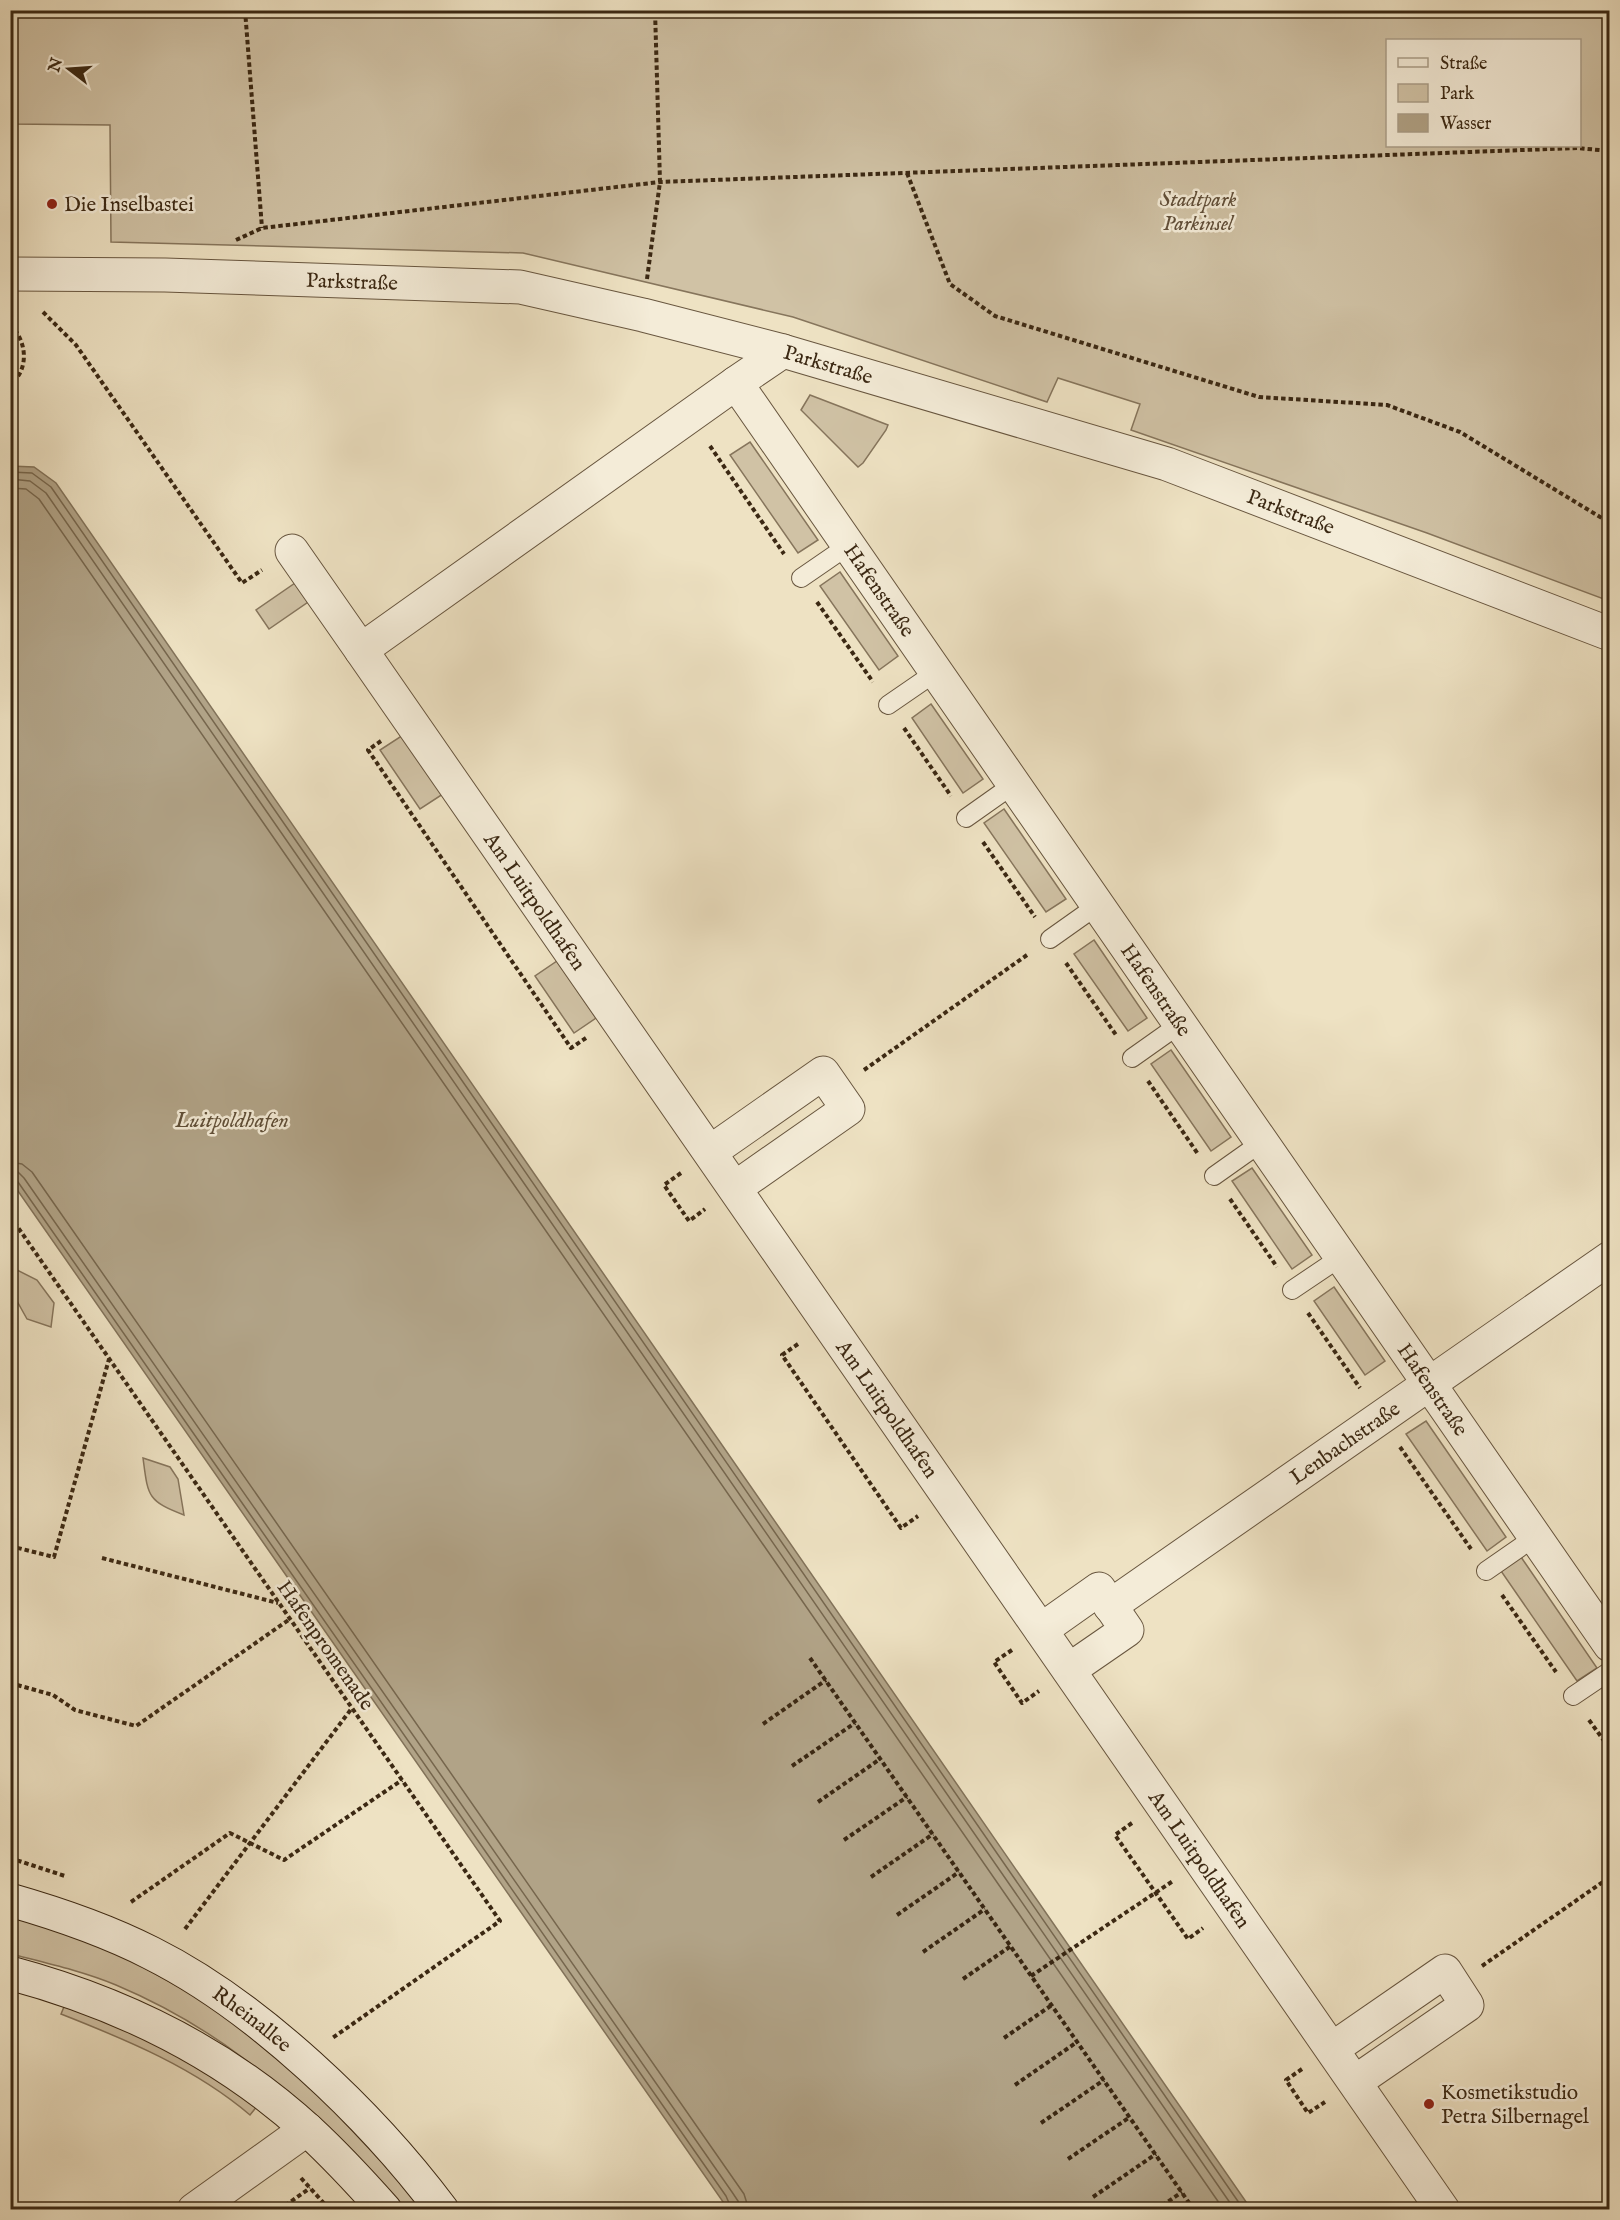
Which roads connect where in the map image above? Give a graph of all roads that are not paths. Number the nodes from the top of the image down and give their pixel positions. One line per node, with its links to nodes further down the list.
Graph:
1 (10, 274): 2 (street, Parkstraße)
2 (783, 351): 3 (street); 7 (street, Parkstraße)
3 (736, 383): 4 (street, Hafenstraße); 8 (street)
4 (849, 545): 6 (lane); 9 (street, Hafenstraße)
5 (292, 551): 8 (street, Am Luitpoldhafen)
6 (801, 578)
7 (1610, 634)
8 (361, 650): 18 (street, Am Luitpoldhafen)
9 (936, 672): 10 (lane); 11 (street, Hafenstraße)
10 (888, 705)
11 (1014, 784): 12 (lane); 13 (street, Hafenstraße)
12 (966, 818)
13 (1098, 905): 14 (lane); 15 (street, Hafenstraße)
14 (1050, 939)
15 (1180, 1024): 16 (lane); 17 (street, Hafenstraße)
16 (1132, 1058)
17 (1262, 1142): 19 (lane); 21 (street, Hafenstraße)
18 (710, 1152): 20 (street, Am Luitpoldhafen); 20 (street)
19 (1214, 1176)
20 (735, 1188): 28 (street, Am Luitpoldhafen)
21 (1341, 1257): 23 (lane); 24 (street, Hafenstraße)
22 (1610, 1258): 24 (street, Lenbachstraße)
23 (1292, 1290)
24 (1428, 1383): 25 (street, Hafenstraße); 27 (street, Lenbachstraße)
25 (1535, 1537): 26 (lane); 29 (street, Hafenstraße)
26 (1486, 1571)
27 (1110, 1606): 28 (street); 30 (street)
28 (1041, 1630): 30 (street, Am Luitpoldhafen)
29 (1610, 1644)
30 (1069, 1670): 35 (street, Am Luitpoldhafen)
31 (1610, 1671): 32 (lane)
32 (1573, 1696)
33 (10, 1900): 40 (street, Rheinallee)
34 (10, 1973): 37 (street)
35 (1332, 2049): 36 (street, Am Luitpoldhafen); 36 (street)
36 (1355, 2082): 41 (street, Am Luitpoldhafen)
37 (307, 2129): 38 (street); 39 (street)
38 (194, 2210)
39 (385, 2210)
40 (442, 2210)
41 (1443, 2210)

